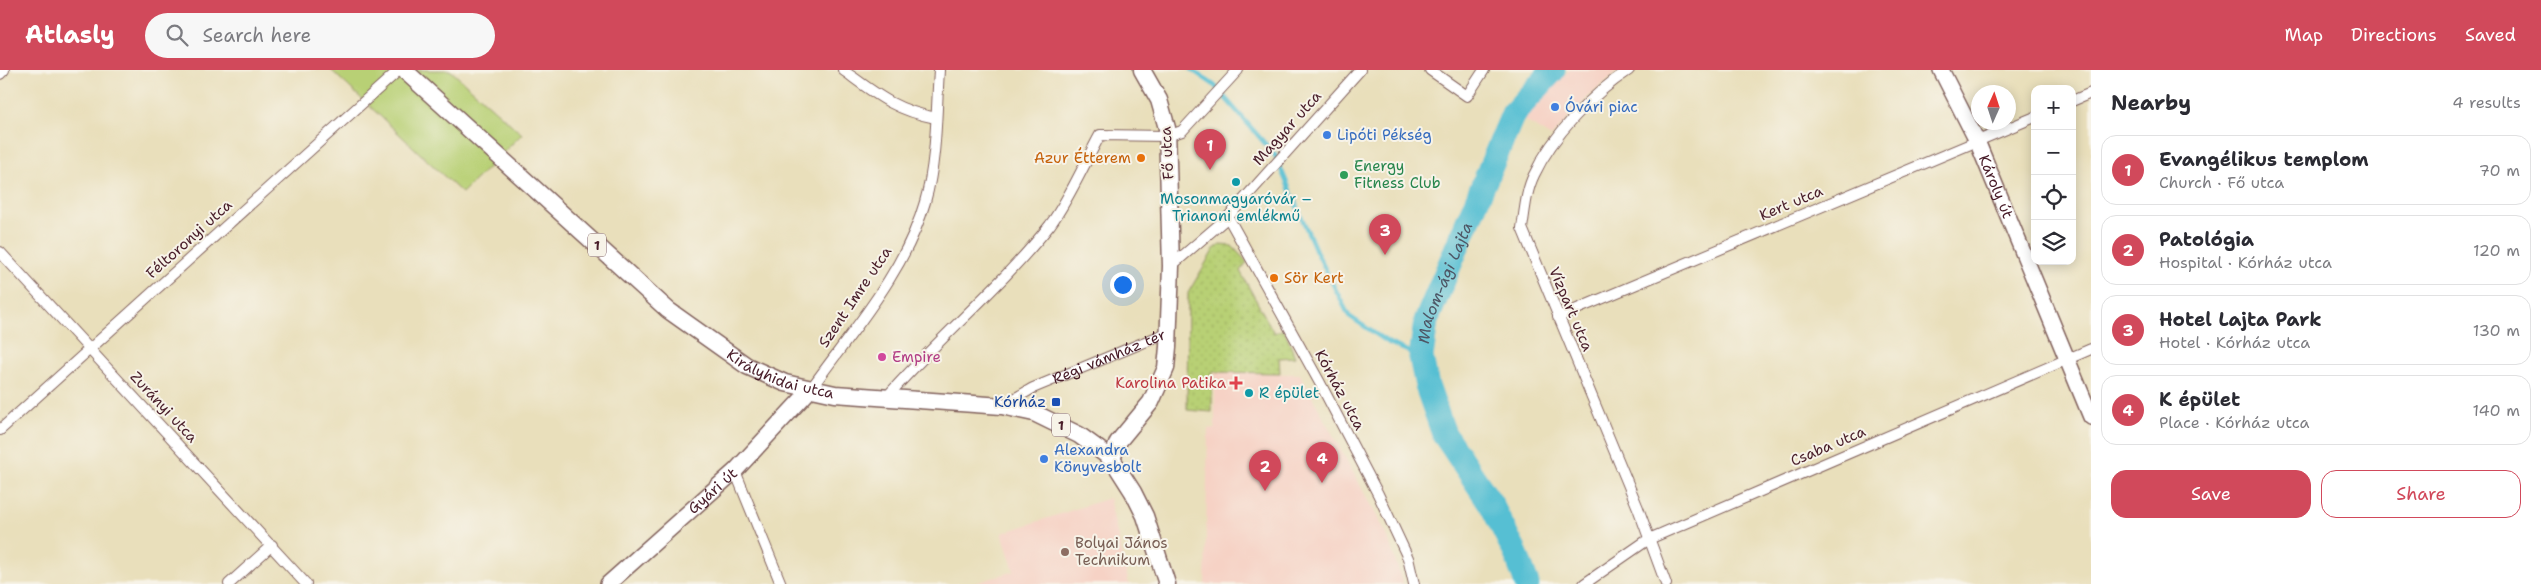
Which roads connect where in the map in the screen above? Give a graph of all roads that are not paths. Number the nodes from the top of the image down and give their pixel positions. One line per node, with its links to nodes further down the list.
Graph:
1 (4, 70): 13 (street)
2 (399, 70): 25 (street, Féltoronyi utca)
3 (404, 70): 28 (main road, Királyhidai utca / 1)
4 (843, 70): 16 (street)
5 (939, 70): 16 (street, Szent Imre utca)
6 (1142, 70): 18 (main road, Fő utca)
7 (1238, 70): 18 (street)
8 (1360, 70): 20 (street, Magyar utca)
9 (1430, 70): 10 (street)
10 (1484, 70)
11 (1629, 70): 23 (street, Vízpart utca)
12 (1941, 70): 19 (street, Károly út)
13 (0, 74)
14 (2091, 93): 15 (street)
15 (2076, 99)
16 (936, 118): 28 (street, Szent Imre utca)
17 (2031, 119): 19 (street, Kert utca)
18 (1167, 136): 22 (main road, Fő utca); 29 (street)
19 (1977, 141): 23 (street, Kert utca); 27 (street, Károly út)
20 (1228, 217): 22 (street, Magyar utca); 42 (street, Kórház utca)
21 (0, 252): 25 (street, Zurányi utca)
22 (1171, 266): 24 (main road, Fő utca)
23 (1558, 317): 35 (street, Vízpart utca)
24 (1169, 332): 30 (street, Régi vámház tér); 33 (main road, Régi vámház tér)
25 (89, 348): 32 (street, Féltoronyi utca); 36 (street, Zurányi utca)
26 (2091, 349): 27 (street, Csaba utca)
27 (2067, 358): 31 (street, Károly út); 35 (street, Csaba utca)
28 (810, 390): 29 (main road, Királyhidai utca / 1); 34 (street, Gyári út)
29 (885, 399): 30 (main road, Királyhidai utca / 1)
30 (1002, 406): 33 (main road, Királyhidai utca / 1)
31 (2091, 417)
32 (0, 430)
33 (1112, 459): 41 (main road, Királyhidai utca / 1)
34 (735, 471): 39 (street, Gyári út); 40 (street)
35 (1649, 539): 43 (street, Csaba utca); 44 (street, Vízpart utca)
36 (272, 545): 37 (street); 38 (street, Zurányi utca)
37 (229, 584)
38 (306, 584)
39 (608, 584)
40 (781, 584)
41 (1167, 584)
42 (1414, 584)
43 (1584, 584)
44 (1666, 584)

